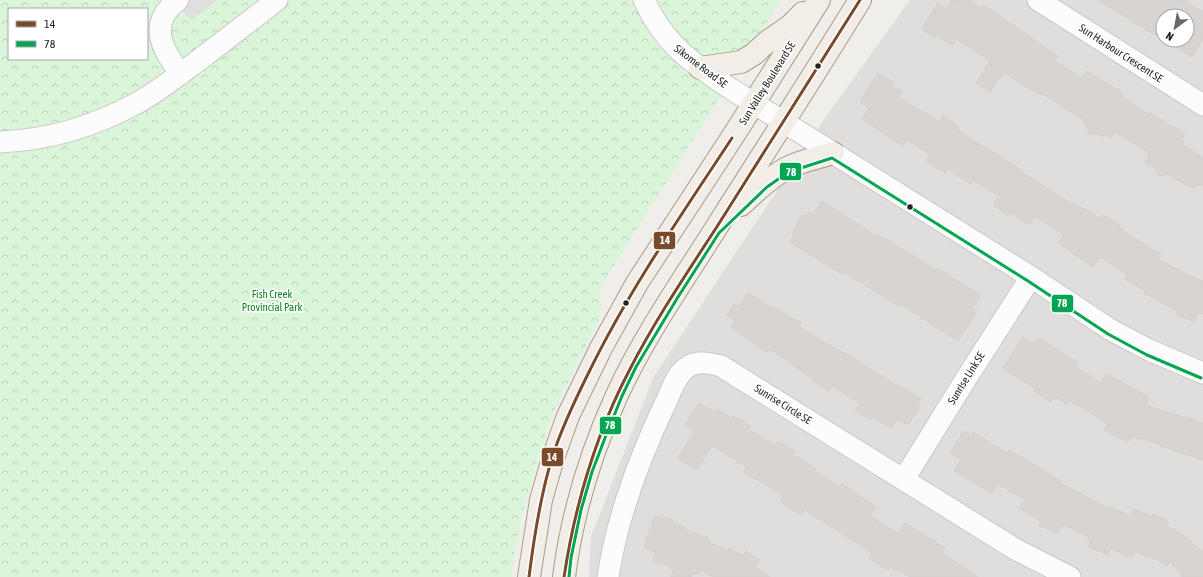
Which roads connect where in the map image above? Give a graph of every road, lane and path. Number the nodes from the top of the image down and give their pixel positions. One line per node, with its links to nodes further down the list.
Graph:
1 (178, 0): 8 (street)
2 (277, 0): 8 (street)
3 (644, 0): 7 (street, Sikome Road SE)
4 (818, 0): 7 (main road); 9 (main road, Sun Valley Boulevard SE)
5 (860, 0): 11 (main road)
6 (1038, 0): 10 (street, Sun Harbour Crescent SE)
7 (700, 68): 9 (street, Sikome Road SE)
8 (181, 74): 12 (street)
9 (754, 104): 11 (street, Sikome Road SE); 18 (main road, Sun Valley Boulevard SE)
10 (1203, 105)
11 (784, 122): 13 (street, Sikome Road SE); 14 (main road)
12 (0, 142)
13 (833, 153): 14 (main road); 15 (street, Sikome Road SE)
14 (715, 230): 19 (main road)
15 (1031, 277): 16 (street, Sikome Road SE); 17 (street, Sunrise Link SE)
16 (1203, 373)
17 (904, 479): 20 (street, Sunrise Circle SE); 21 (street, Sunrise Circle SE)
18 (529, 577)
19 (564, 577)
20 (608, 577)
21 (1070, 577)

